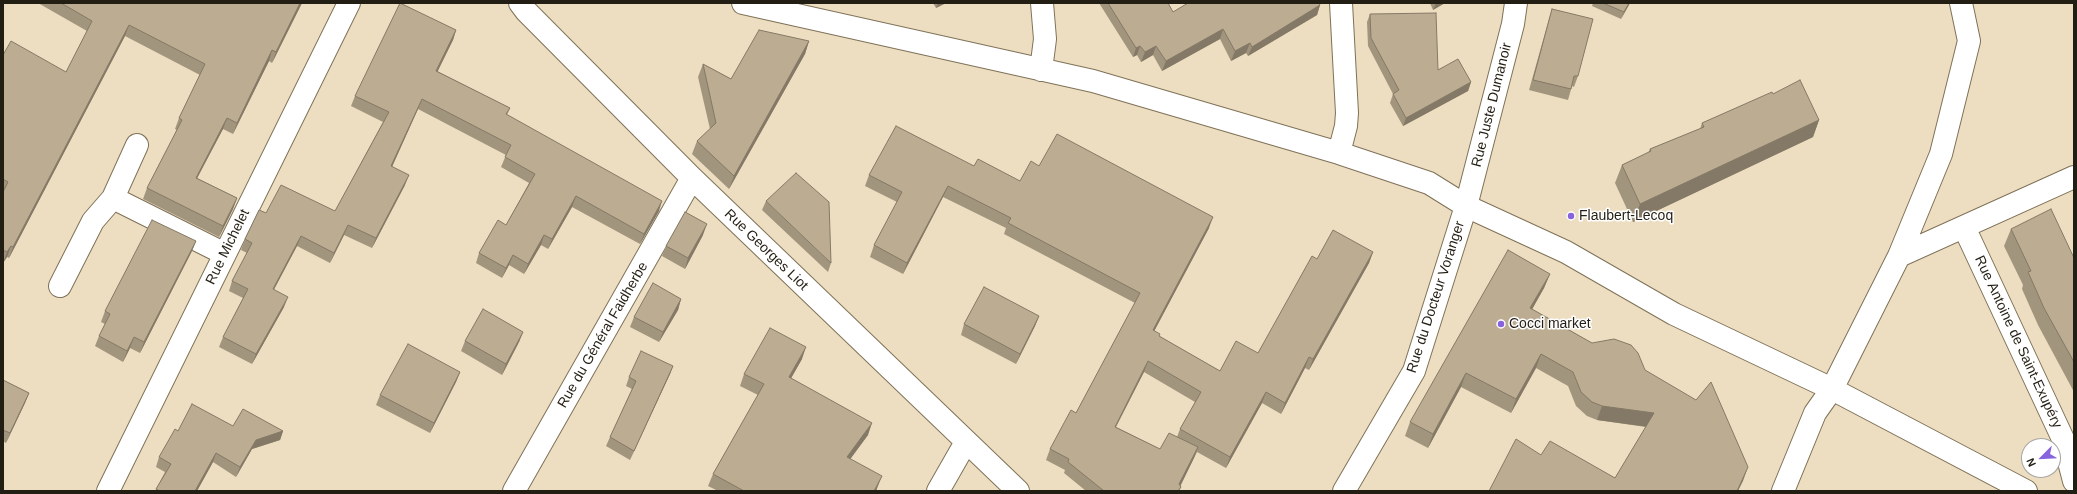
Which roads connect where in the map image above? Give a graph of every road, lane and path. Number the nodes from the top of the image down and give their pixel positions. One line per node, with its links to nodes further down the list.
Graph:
1 (349, 3): 16 (street, Rue Michelet)
2 (520, 3): 12 (street, Rue Georges Liot)
3 (744, 3): 8 (street)
4 (1042, 3): 8 (street)
5 (1341, 3): 10 (street)
6 (1516, 3): 14 (street, Rue Juste Dumanoir)
7 (1961, 3): 17 (street)
8 (1041, 70): 10 (street)
9 (137, 145): 13 (street)
10 (1339, 153): 14 (street)
11 (2074, 177): 15 (street)
12 (692, 178): 20 (street, Rue Georges Liot); 23 (street, Rue du Général Faidherbe)
13 (114, 198): 16 (street); 18 (street)
14 (1466, 206): 19 (street); 26 (street, Rue du Docteur Voranger)
15 (1964, 227): 17 (street); 21 (street, Rue Antoine de Saint-Exupéry)
16 (224, 254): 22 (street, Rue Michelet)
17 (1899, 256): 19 (street)
18 (60, 286)
19 (1832, 389): 27 (street); 28 (street)
20 (966, 442): 24 (street); 25 (street, Rue Georges Liot)
21 (2074, 481)
22 (108, 491)
23 (514, 491)
24 (938, 491)
25 (1018, 491)
26 (1344, 491)
27 (1783, 491)
28 (2026, 491)

